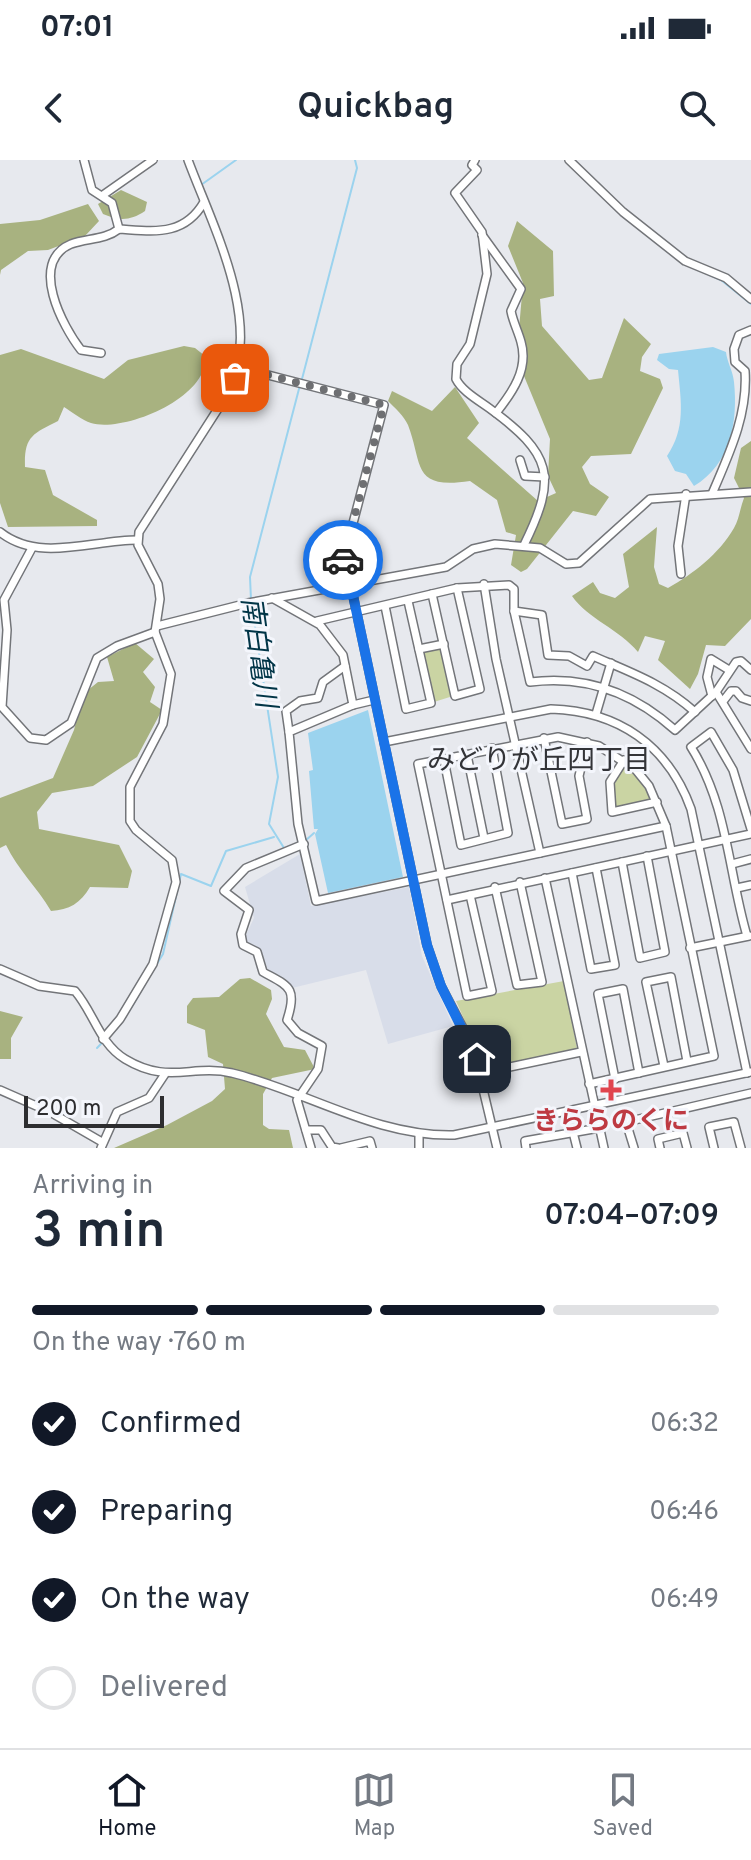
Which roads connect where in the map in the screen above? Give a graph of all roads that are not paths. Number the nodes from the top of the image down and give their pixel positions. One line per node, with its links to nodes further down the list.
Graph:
1 (84, 160): 6 (street)
2 (153, 160): 6 (street)
3 (188, 160): 7 (street)
4 (475, 160): 9 (street)
5 (569, 160): 10 (street)
6 (103, 195): 8 (street)
7 (204, 202): 8 (street); 13 (street)
8 (119, 229): 12 (street)
9 (482, 235): 14 (street); 14 (street)
10 (751, 299)
11 (751, 330): 19 (street)
12 (101, 353)
13 (237, 367): 21 (street); 27 (street)
14 (496, 413): 16 (street)
15 (520, 460): 16 (street)
16 (545, 477): 22 (street)
17 (751, 492): 19 (street)
18 (686, 494): 19 (street); 22 (street); 24 (street)
19 (712, 494)
20 (0, 532): 23 (street)
21 (137, 540): 23 (street); 38 (street)
22 (524, 545): 26 (street)
23 (32, 548): 29 (street)
24 (681, 574)
25 (484, 584): 28 (street); 34 (street); 53 (street)
26 (351, 586): 27 (street); 35 (street)
27 (336, 588): 31 (street)
28 (457, 588): 30 (street); 39 (street)
29 (3, 594): 37 (street)
30 (432, 594): 32 (street); 39 (street)
31 (272, 598): 36 (street); 38 (street)
32 (408, 601): 33 (street); 40 (street)
33 (385, 606): 35 (street); 40 (street)
34 (514, 611): 41 (street); 45 (street)
35 (355, 612): 36 (street); 47 (street)
36 (317, 621): 42 (street)
37 (3, 625): 38 (street)
38 (156, 629): 94 (street)
39 (444, 644): 40 (street)
40 (419, 649)
41 (611, 663): 45 (street); 51 (street)
42 (345, 666): 50 (street); 54 (street)
43 (729, 670): 44 (street); 46 (street); 46 (street)
44 (751, 670)
45 (603, 687): 51 (street); 52 (street)
46 (714, 694): 48 (street); 51 (street)
47 (374, 700): 50 (street); 56 (street)
48 (724, 700): 49 (street); 60 (street)
49 (751, 701)
50 (353, 705): 54 (street)
51 (695, 712)
52 (596, 714): 53 (street); 70 (street)
53 (512, 715): 56 (street); 58 (street)
54 (289, 732): 69 (street)
55 (544, 738): 57 (street); 57 (street); 58 (street)
56 (384, 742): 81 (street)
57 (587, 742): 63 (street)
58 (518, 743): 59 (street); 72 (street)
59 (492, 748): 61 (street); 67 (street)
60 (751, 749)
61 (467, 755): 62 (street); 67 (street)
62 (444, 760): 67 (street); 79 (street)
63 (624, 760): 64 (street); 64 (street)
64 (657, 802): 65 (street)
65 (666, 826): 71 (street); 72 (street)
66 (751, 831): 68 (street); 68 (street)
67 (484, 838)
68 (727, 838): 70 (street); 76 (street)
69 (304, 844): 81 (street); 106 (street)
70 (699, 846): 71 (street); 91 (street)
71 (672, 852): 73 (street); 92 (street)
72 (540, 853): 79 (street)
73 (647, 856): 75 (street); 75 (street)
74 (751, 859): 76 (street)
75 (622, 862): 77 (street)
76 (732, 864): 85 (street)
77 (596, 868): 78 (street); 78 (street)
78 (572, 873): 80 (street)
79 (442, 876): 81 (street); 87 (street)
80 (545, 878): 82 (street); 95 (street)
81 (413, 880): 98 (street)
82 (520, 882): 84 (street); 84 (street)
83 (751, 885): 85 (street)
84 (495, 887): 86 (street)
85 (737, 888): 89 (street)
86 (470, 895): 87 (street); 87 (street)
87 (447, 900)
88 (751, 912): 89 (street)
89 (741, 914): 90 (street)
90 (749, 936): 91 (street)
91 (719, 942): 92 (street); 100 (street)
92 (690, 948): 96 (street)
93 (0, 969): 94 (street)
94 (103, 1039): 101 (street)
95 (581, 1052): 98 (street); 103 (street)
96 (687, 1061): 97 (street); 97 (street)
97 (664, 1066): 99 (street)
98 (481, 1073): 108 (street)
99 (639, 1073): 102 (street); 102 (street)
100 (749, 1073): 107 (street)
101 (165, 1074): 106 (street); 114 (street)
102 (615, 1079): 103 (street)
103 (589, 1084): 107 (street)
104 (0, 1090): 114 (street)
105 (751, 1093): 124 (street)
106 (299, 1094): 110 (street); 112 (street)
107 (595, 1105): 108 (street); 109 (street)
108 (493, 1126): 112 (street); 119 (street)
109 (599, 1128): 111 (street); 123 (street)
110 (306, 1130): 115 (street); 116 (street)
111 (573, 1132): 113 (street); 122 (street)
112 (419, 1134): 118 (street)
113 (549, 1136): 120 (street); 121 (street)
114 (102, 1145)
115 (311, 1148)
116 (340, 1148): 117 (street)
117 (372, 1148)
118 (419, 1148)
119 (497, 1148)
120 (526, 1148)
121 (551, 1148)
122 (577, 1148)
123 (604, 1148)
124 (634, 1148)
125 (660, 1148): 126 (street)
126 (687, 1148)
127 (714, 1148): 128 (street)
128 (741, 1148)

